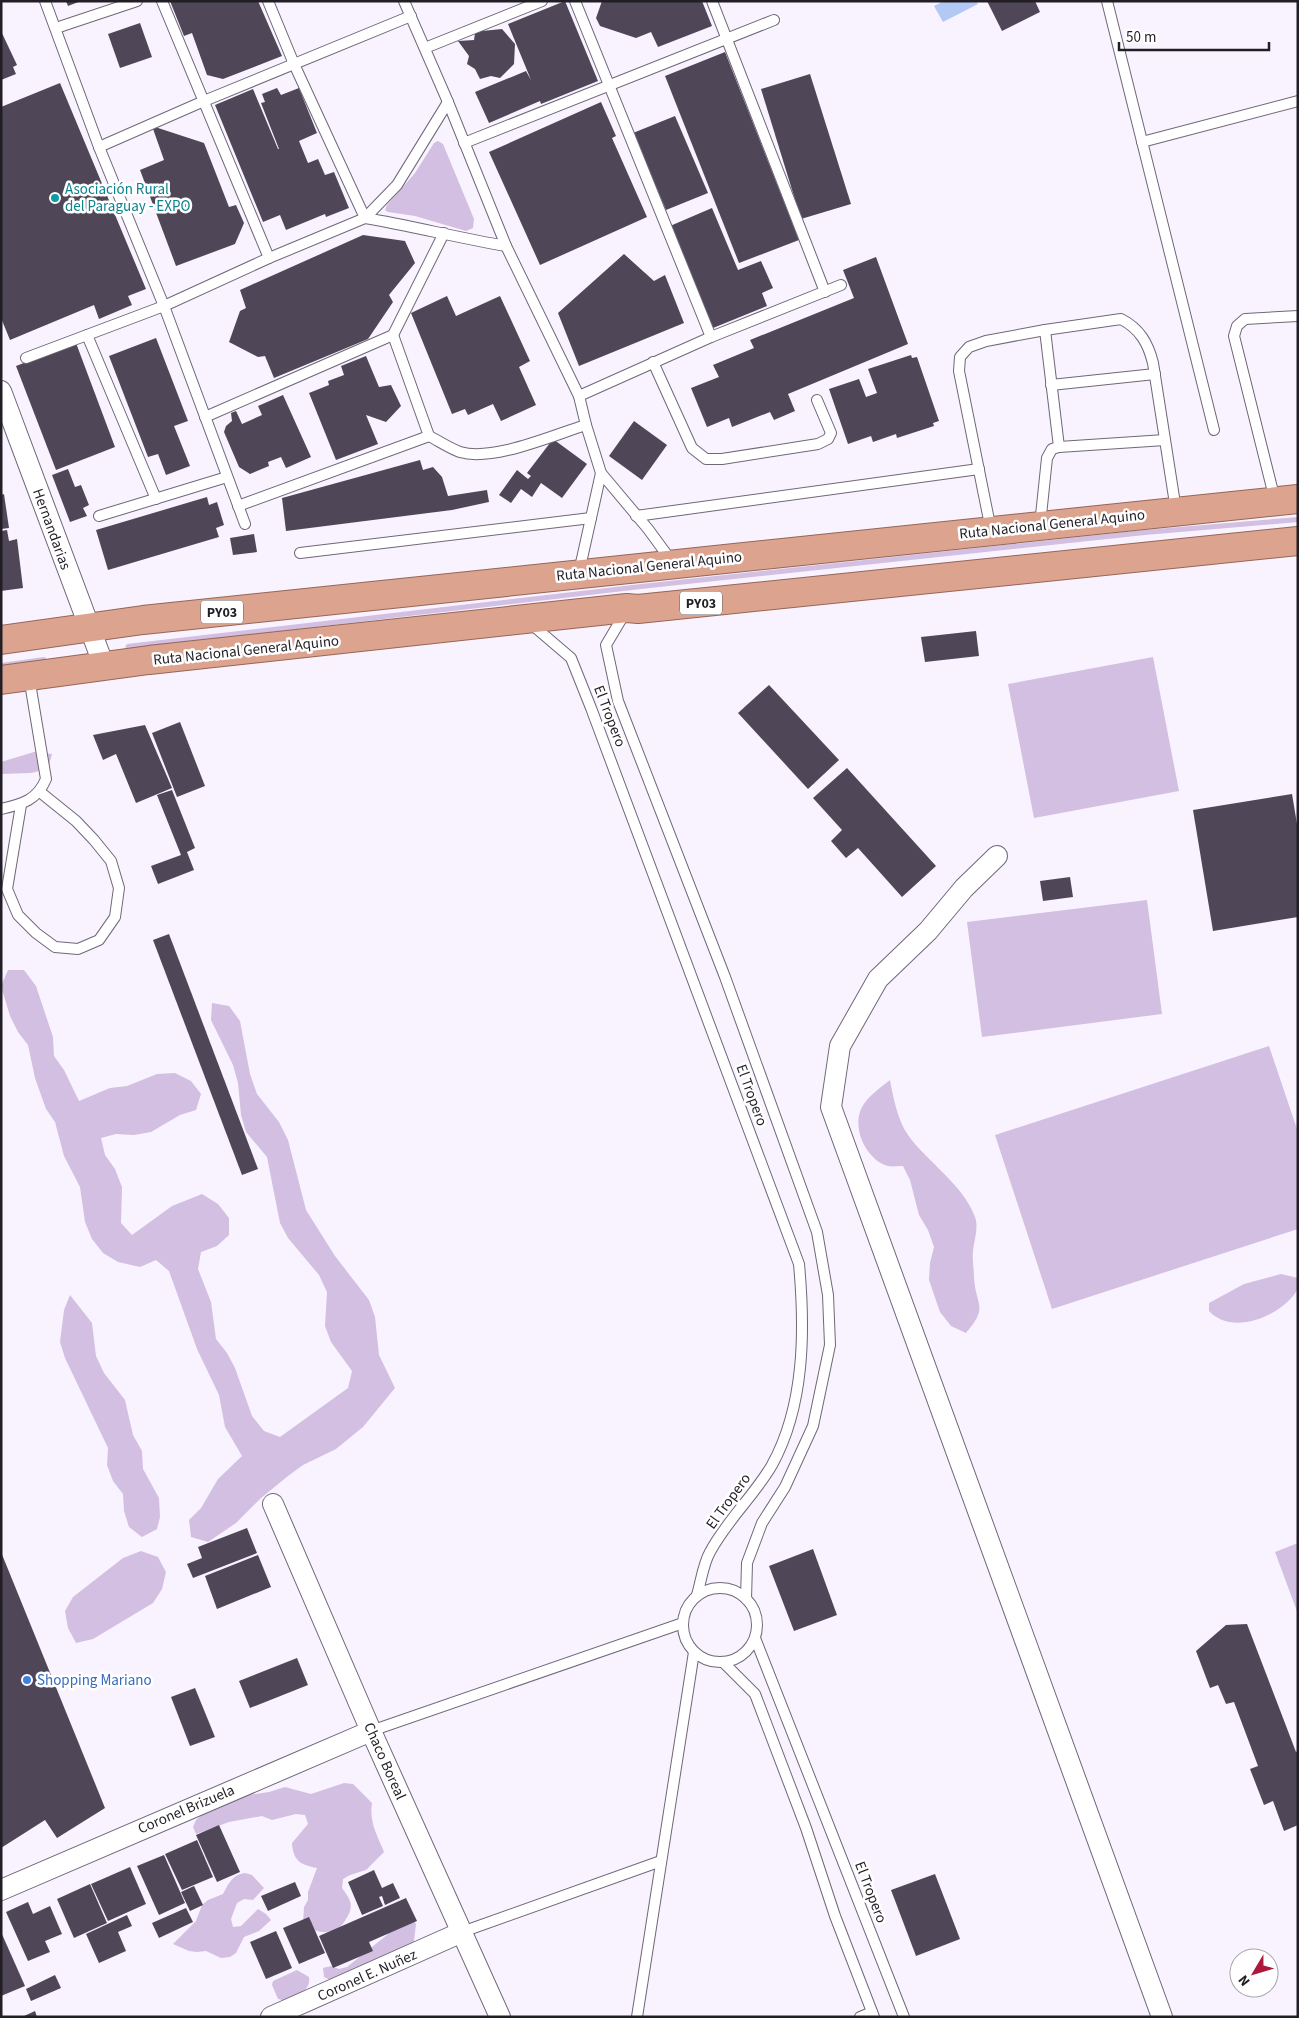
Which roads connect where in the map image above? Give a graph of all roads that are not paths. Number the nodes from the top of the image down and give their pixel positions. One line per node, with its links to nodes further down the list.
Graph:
1 (46, 1): 12 (lane)
2 (137, 1): 12 (lane)
3 (162, 1): 17 (lane)
4 (268, 1): 15 (lane)
5 (404, 1): 10 (lane)
6 (542, 1): 14 (lane)
7 (576, 1): 16 (lane)
8 (712, 1): 13 (lane)
9 (1107, 1): 20 (lane)
10 (411, 16): 14 (lane); 15 (lane)
11 (774, 20): 13 (lane)
12 (56, 28): 22 (lane)
13 (727, 39): 16 (lane); 28 (lane)
14 (425, 48): 19 (lane)
15 (294, 64): 17 (lane); 23 (lane)
16 (610, 85): 21 (lane); 34 (lane)
17 (204, 101): 22 (lane); 26 (lane)
18 (1298, 101): 20 (lane)
19 (448, 102): 21 (lane); 23 (lane)
20 (1142, 142): 44 (lane)
21 (464, 143): 25 (lane)
22 (99, 147): 29 (lane)
23 (365, 218): 24 (lane); 26 (lane)
24 (444, 233): 25 (lane); 33 (lane)
25 (506, 246): 40 (lane)
26 (270, 258): 29 (lane)
27 (841, 285): 28 (lane)
28 (826, 292): 34 (lane)
29 (164, 306): 32 (lane); 42 (lane)
30 (1298, 316): 52 (lane)
31 (1045, 330): 37 (lane); 38 (lane); 48 (lane)
32 (87, 335): 35 (lane); 51 (lane)
33 (393, 335): 42 (lane); 45 (lane)
34 (711, 337): 36 (lane)
35 (26, 358)
36 (654, 362): 40 (lane); 41 (lane)
37 (1155, 374): 38 (lane); 46 (lane)
38 (1051, 385): 47 (lane)
39 (1, 391): 67 (street, Hernandarias)
40 (579, 396): 43 (lane)
41 (817, 400)
42 (205, 417): 50 (lane)
43 (586, 425): 45 (lane); 49 (lane)
44 (1214, 430)
45 (429, 436): 53 (lane)
46 (1165, 440): 47 (lane); 54 (lane)
47 (1059, 447): 59 (lane)
48 (979, 469): 56 (lane); 60 (lane)
49 (601, 472): 56 (lane); 57 (lane)
50 (227, 477): 51 (lane); 53 (lane)
51 (156, 499): 55 (lane)
52 (1287, 500): 54 (highway, Ruta Nacional General Aquino / PY03)
53 (238, 506): 58 (lane)
54 (1176, 511): 59 (highway, Ruta Nacional General Aquino / PY03)
55 (99, 516)
56 (636, 516): 63 (lane)
57 (591, 518): 62 (lane); 64 (lane)
58 (245, 524)
59 (1040, 526): 60 (highway, Ruta Nacional General Aquino / PY03)
60 (991, 530): 63 (highway, Ruta Nacional General Aquino / PY03)
61 (1298, 541): 65 (highway, Ruta Nacional General Aquino / PY03)
62 (300, 553)
63 (674, 564): 64 (highway, Ruta Nacional General Aquino / PY03)
64 (579, 574): 67 (highway, Ruta Nacional General Aquino / PY03)
65 (627, 608): 66 (highway, Ruta Nacional General Aquino / PY03); 78 (lane, El Tropero)
66 (526, 619): 69 (highway, Ruta Nacional General Aquino / PY03); 77 (lane, El Tropero)
67 (88, 628): 68 (highway, Ruta Nacional General Aquino / PY03); 69 (street, Hernandarias)
68 (1, 640)
69 (104, 666): 70 (highway, Ruta Nacional General Aquino / PY03)
70 (29, 676): 71 (highway, Ruta Nacional General Aquino / PY03); 72 (lane)
71 (1, 680)
72 (40, 792): 73 (lane); 73 (lane)
73 (20, 805): 74 (lane)
74 (1, 810)
75 (996, 856): 93 (street)
76 (273, 1504): 83 (street, Chaco Boreal)
77 (697, 1595): 78 (lane); 79 (lane)
78 (746, 1599): 80 (lane)
79 (683, 1623): 81 (lane); 83 (lane)
80 (755, 1638): 82 (lane); 92 (lane, El Tropero)
81 (694, 1652): 82 (lane); 84 (lane)
82 (723, 1662): 87 (lane)
83 (371, 1731): 85 (street, Coronel Brizuela); 86 (street, Chaco Boreal)
84 (661, 1861): 86 (lane); 90 (lane)
85 (1, 1890)
86 (462, 1932): 88 (street, Coronel E. Nuñez); 89 (street, Chaco Boreal)
87 (873, 2014): 91 (lane)
88 (271, 2017)
89 (500, 2017)
90 (637, 2017)
91 (860, 2017)
92 (904, 2017)
93 (1162, 2017)

